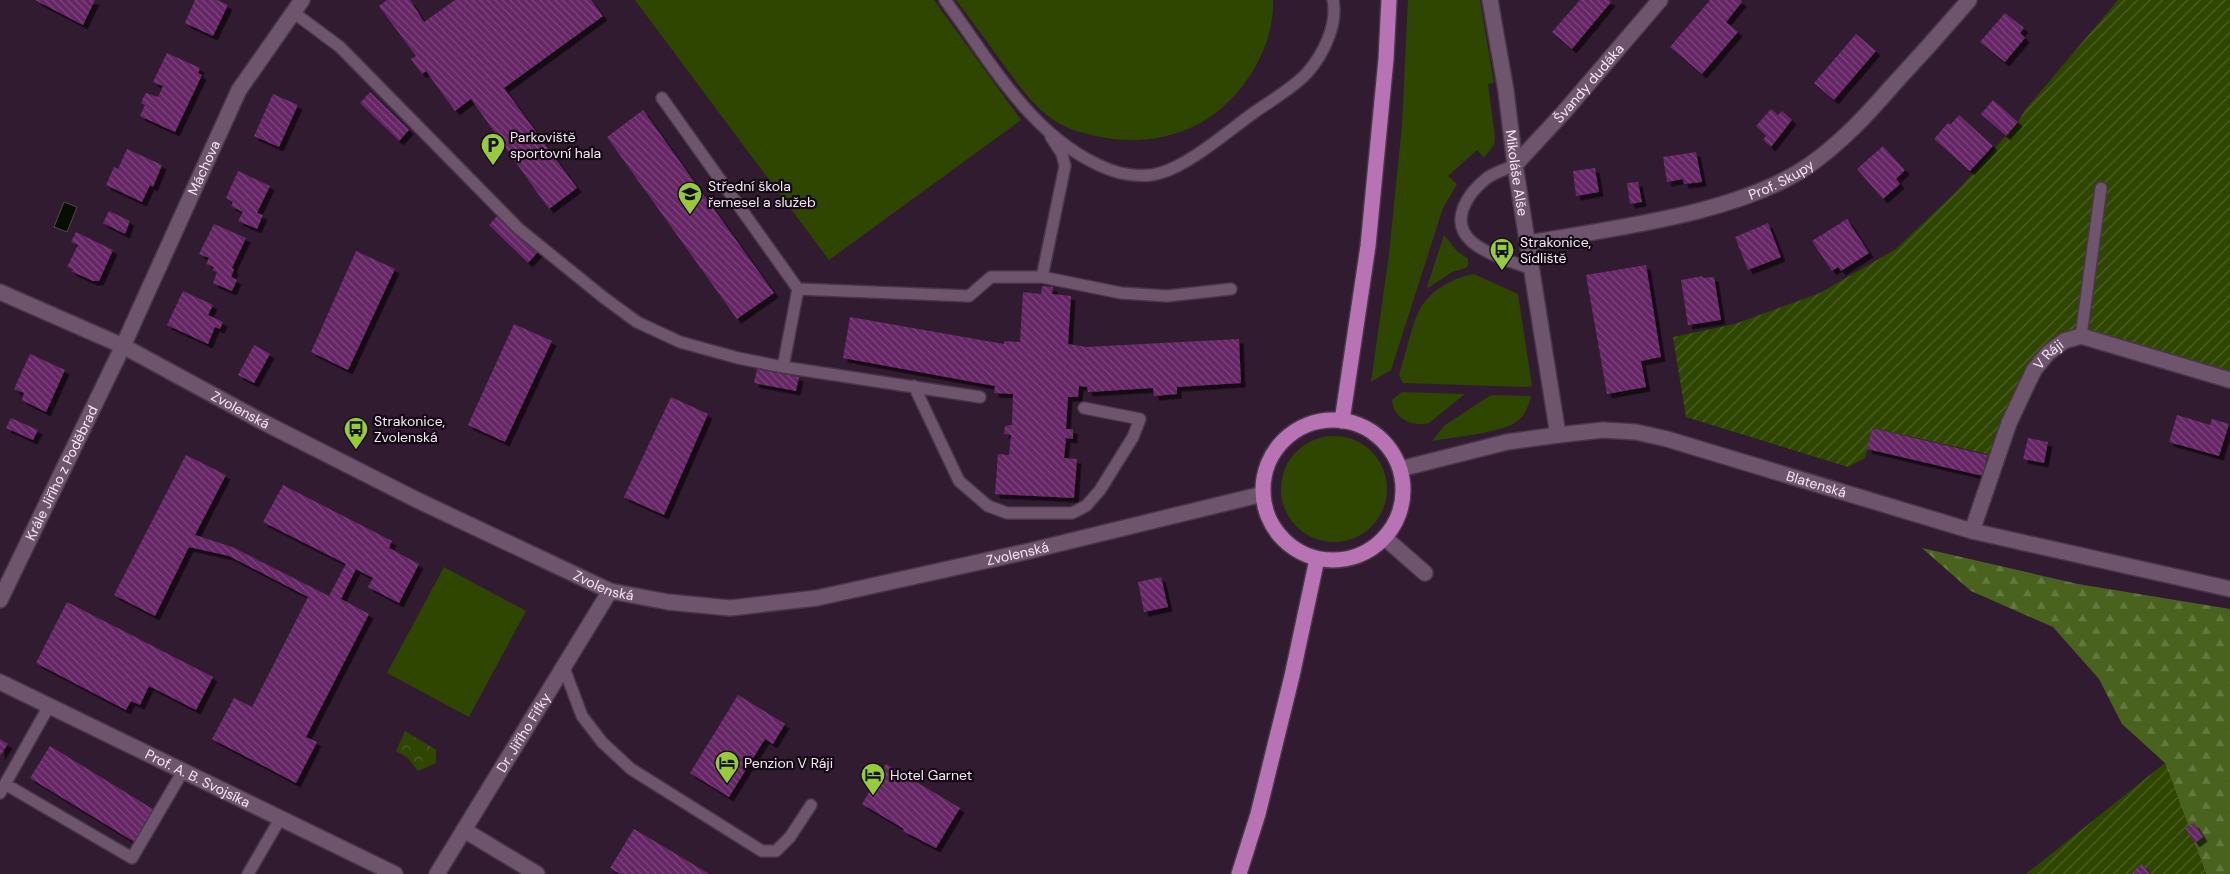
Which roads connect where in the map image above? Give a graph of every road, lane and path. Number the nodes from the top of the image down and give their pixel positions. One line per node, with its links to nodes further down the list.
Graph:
1 (944, 0): 9 (lane)
2 (1332, 0): 9 (lane)
3 (1389, 0): 25 (main road)
4 (1490, 0): 10 (street, Mikoláše Alše)
5 (1660, 0): 10 (street, Švandy dudáka)
6 (1969, 0): 12 (street, Prof. Skupy)
7 (297, 6): 19 (street, Máchova); 20 (lane)
8 (662, 98): 15 (lane)
9 (1047, 131): 14 (lane)
10 (1515, 165): 12 (street, Mikoláše Alše); 13 (lane)
11 (2100, 188): 18 (lane)
12 (1528, 243): 13 (street, Mikoláše Alše)
13 (1532, 269): 26 (street, Mikoláše Alše)
14 (1042, 277): 15 (lane); 16 (lane)
15 (798, 289): 20 (lane)
16 (1232, 290)
17 (0, 292): 19 (street, Zvolenská)
18 (2081, 336): 21 (street, V Ráji); 29 (street, V Ráji)
19 (123, 346): 34 (street, Zvolenská); 35 (street, Krále Jiřího z Poděbrad)
20 (783, 367): 22 (lane)
21 (2230, 380)
22 (914, 386): 23 (lane); 24 (lane)
23 (980, 396)
24 (1084, 408)
25 (1342, 420): 27 (main road); 28 (main road)
26 (1558, 434): 27 (street, Blatenská); 29 (street, Blatenská)
27 (1400, 469): 30 (main road)
28 (1263, 494): 31 (main road); 34 (street, Zvolenská)
29 (1972, 531): 33 (street, Blatenská)
30 (1385, 538): 31 (main road); 32 (street)
31 (1317, 559): 48 (main road)
32 (1425, 573)
33 (2230, 589)
34 (610, 591): 36 (street, Dr. Jiřího Fifky)
35 (0, 600)
36 (564, 668): 41 (lane); 43 (street, Dr. Jiřího Fifky)
37 (0, 682): 38 (street, Prof. A. B. Svojsíka)
38 (49, 706): 39 (street, Prof. A. B. Svojsíka); 40 (lane)
39 (183, 771): 40 (lane); 42 (street, Prof. A. B. Svojsíka)
40 (3, 789)
41 (811, 805)
42 (280, 819): 44 (lane); 45 (street, Prof. A. B. Svojsíka)
43 (464, 830): 46 (street, Dr. Jiřího Fifky); 47 (street)
44 (248, 874)
45 (395, 874)
46 (437, 874)
47 (537, 874)
48 (1239, 874)

